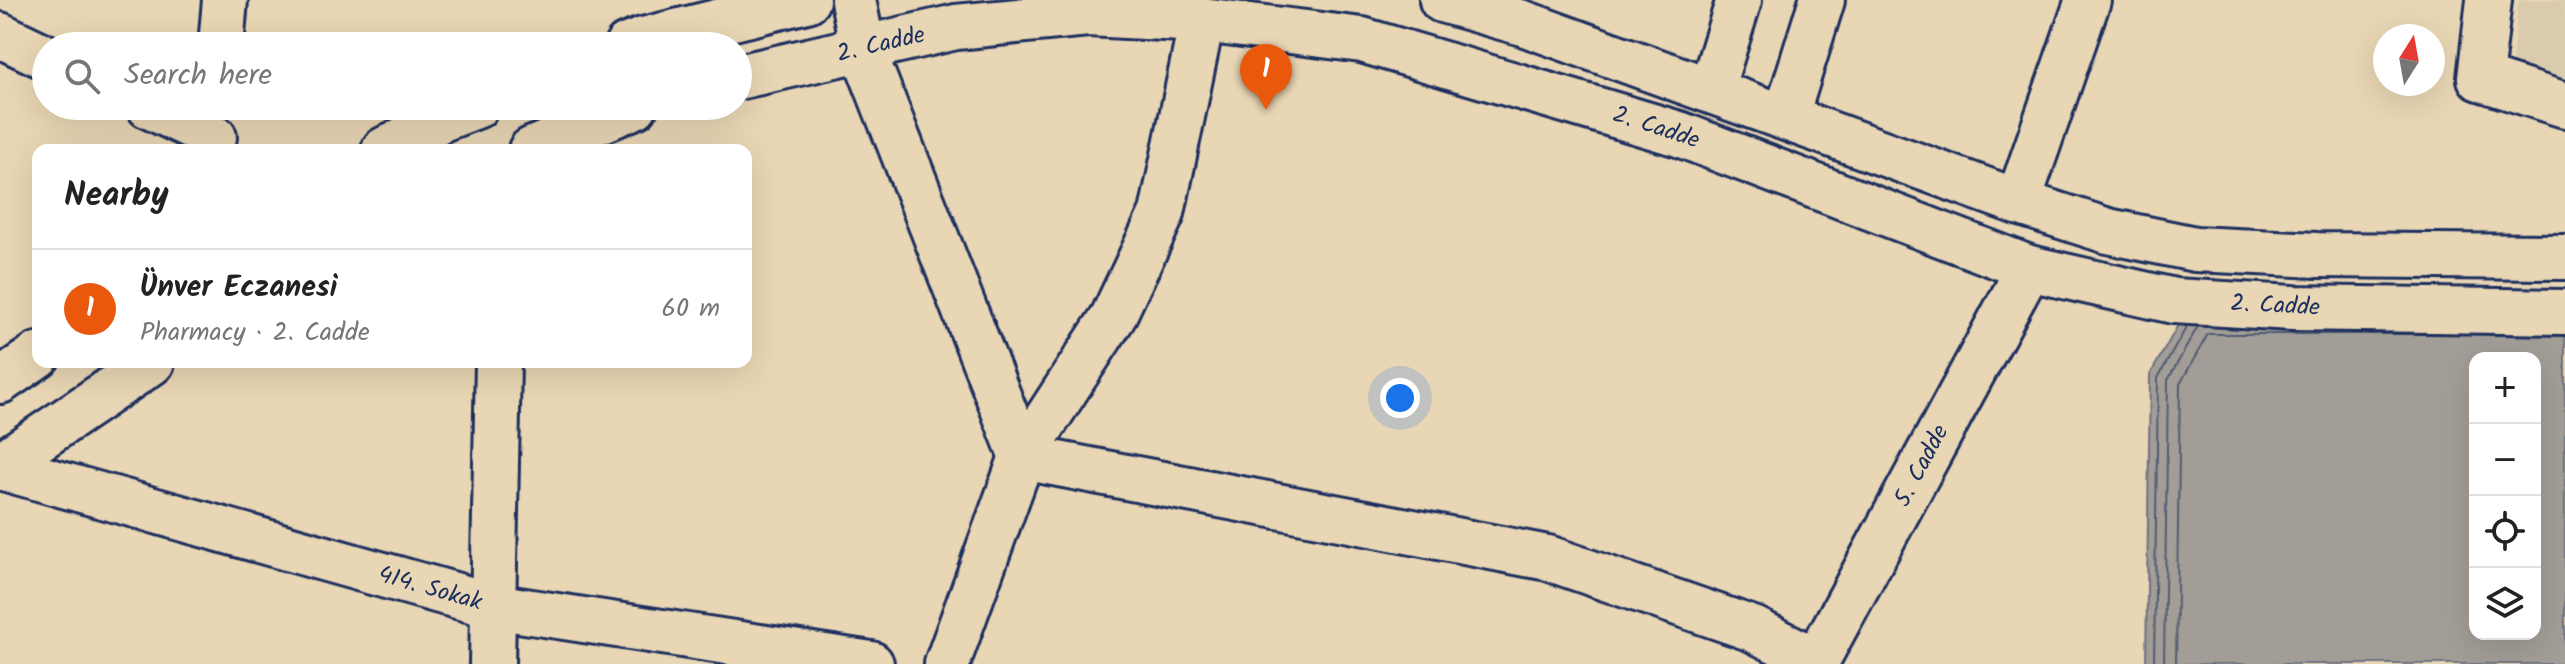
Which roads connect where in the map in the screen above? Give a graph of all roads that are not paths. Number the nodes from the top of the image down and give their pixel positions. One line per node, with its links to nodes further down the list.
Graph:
1 (225, 0): 10 (main road)
2 (807, 0): 11 (main road)
3 (853, 0): 14 (main road)
4 (1442, 0): 16 (main road)
5 (1739, 0): 16 (main road)
6 (1822, 0): 18 (main road)
7 (2088, 0): 25 (main road)
8 (2489, 0): 17 (main road)
9 (1202, 20): 14 (main road, 2. Cadde); 27 (main road, 2. Cadde); 33 (main road)
10 (222, 32)
11 (676, 32)
12 (0, 35): 13 (main road)
13 (32, 50)
14 (863, 50): 15 (main road, 2. Cadde); 33 (main road)
15 (752, 74)
16 (1711, 90): 18 (main road)
17 (2565, 105)
18 (1786, 116): 25 (main road)
19 (185, 120): 22 (main road)
20 (440, 120): 23 (main road)
21 (602, 120): 24 (main road)
22 (214, 131)
23 (395, 144)
24 (545, 144)
25 (2018, 202): 26 (main road)
26 (2565, 257)
27 (2029, 268): 28 (main road, 2. Cadde); 36 (main road, 5. Cadde)
28 (2565, 312)
29 (32, 359): 32 (main road)
30 (143, 368): 34 (main road)
31 (498, 368): 35 (main road)
32 (0, 381)
33 (1022, 457): 36 (main road); 39 (main road)
34 (0, 466): 35 (main road, 414. Sokak)
35 (493, 606): 37 (main road); 38 (main road, 414. Sokak)
36 (1816, 662)
37 (492, 664)
38 (871, 664)
39 (947, 664)

